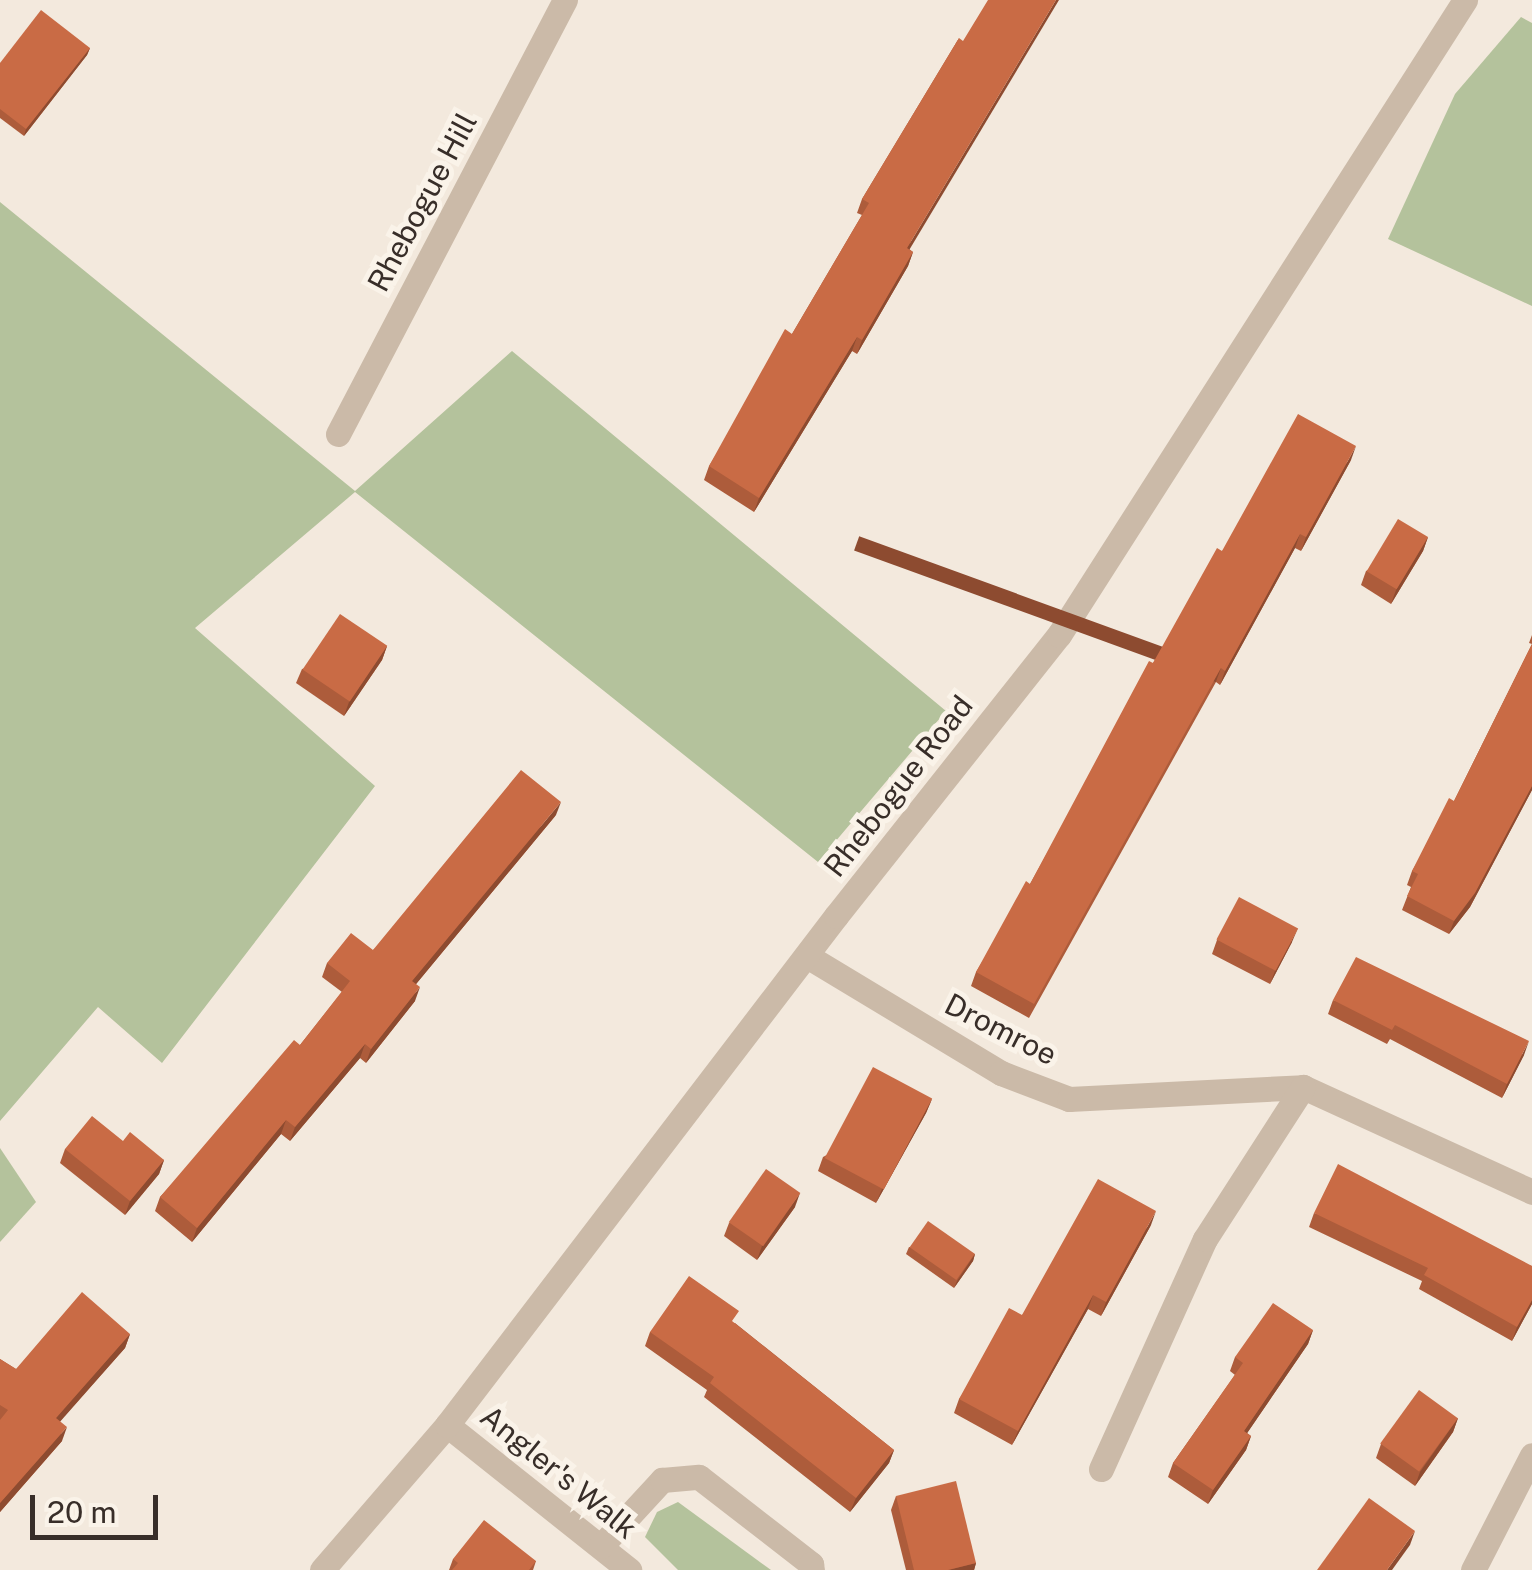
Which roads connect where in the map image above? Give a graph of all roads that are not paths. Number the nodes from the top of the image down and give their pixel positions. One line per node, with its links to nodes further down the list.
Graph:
1 (565, 0): 3 (street, Rhebogue Hill)
2 (1465, 0): 4 (street, Rhebogue Road)
3 (338, 434)
4 (807, 956): 5 (street, Dromroe); 7 (street, Rhebogue Road)
5 (1303, 1086): 6 (street, Dromroe); 9 (street)
6 (1532, 1192)
7 (447, 1425): 10 (street, Angler's Walk); 11 (street, Rhebogue Road)
8 (1532, 1455): 14 (street)
9 (1101, 1469)
10 (601, 1546): 12 (street, Angler's Walk); 13 (street)
11 (322, 1570)
12 (629, 1570)
13 (812, 1570)
14 (1474, 1570)

